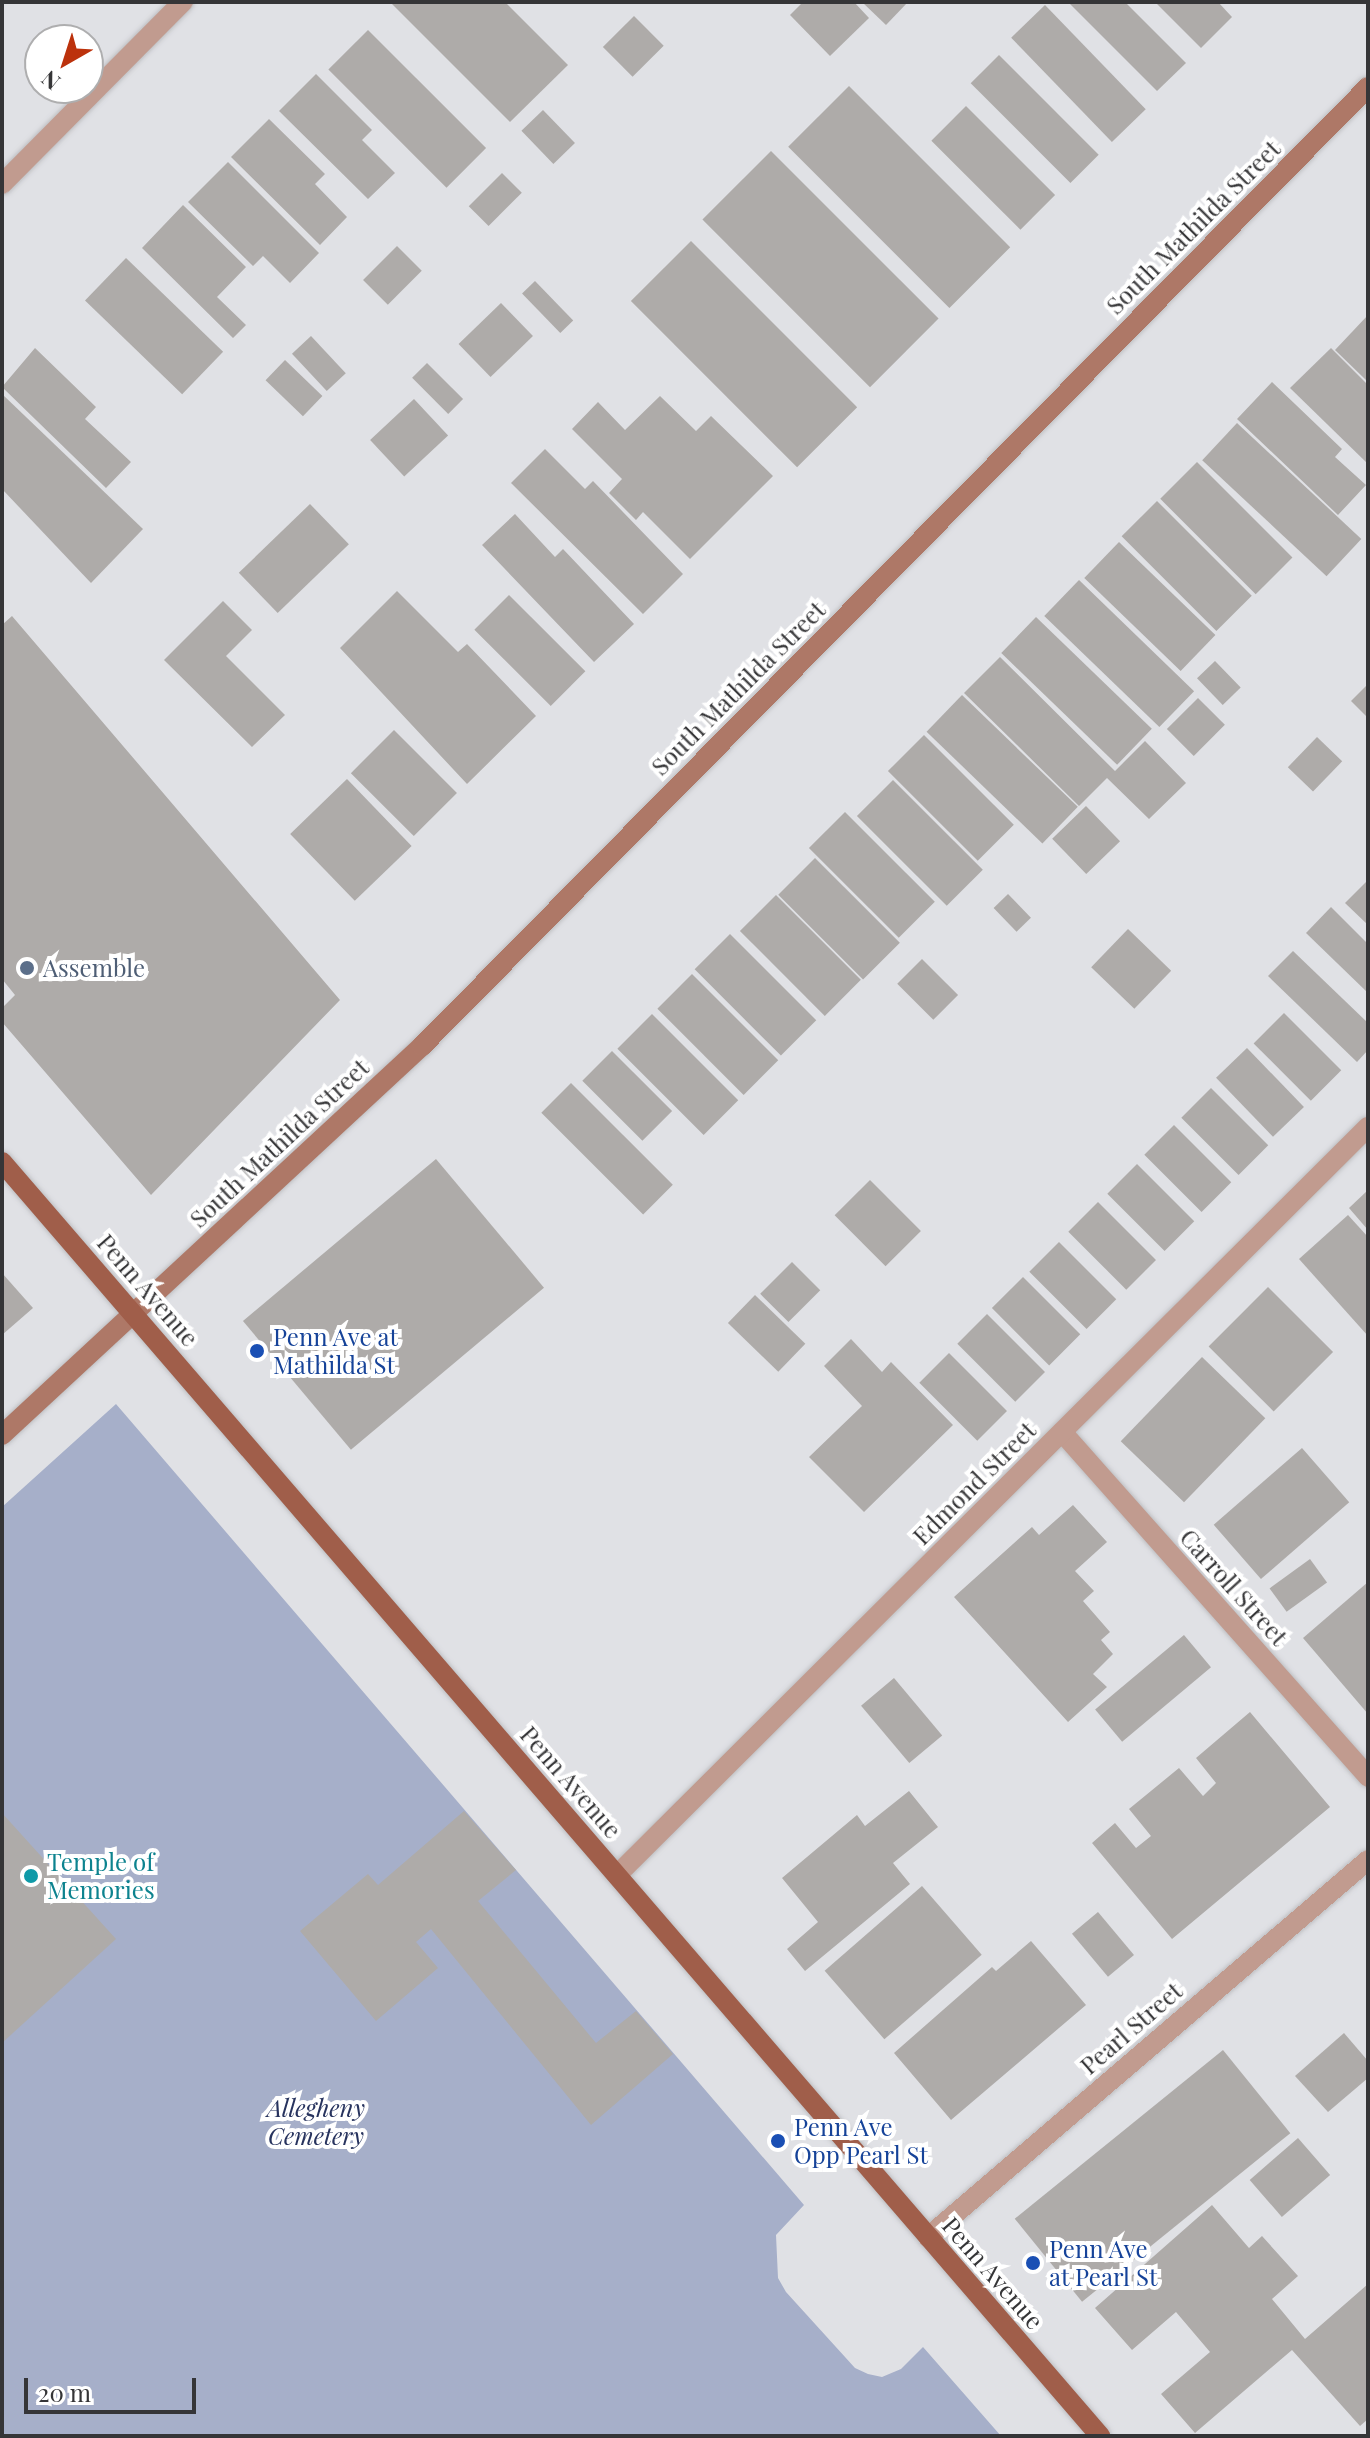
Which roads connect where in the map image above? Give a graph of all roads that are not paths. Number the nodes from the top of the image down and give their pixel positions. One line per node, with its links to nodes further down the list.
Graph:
1 (183, 2): 3 (street)
2 (1368, 87): 6 (street, South Mathilda Street)
3 (2, 184)
4 (1368, 1127): 7 (street, Edmond Street)
5 (2, 1162): 6 (main road, Penn Avenue)
6 (136, 1315): 8 (street, South Mathilda Street); 11 (main road, Penn Avenue)
7 (1062, 1432): 9 (street, Carroll Street); 11 (street, Edmond Street)
8 (2, 1435)
9 (1368, 1777)
10 (1368, 1860): 12 (street, Pearl Street)
11 (617, 1875): 12 (main road, Penn Avenue)
12 (928, 2237): 13 (main road, Penn Avenue)
13 (1100, 2436)

